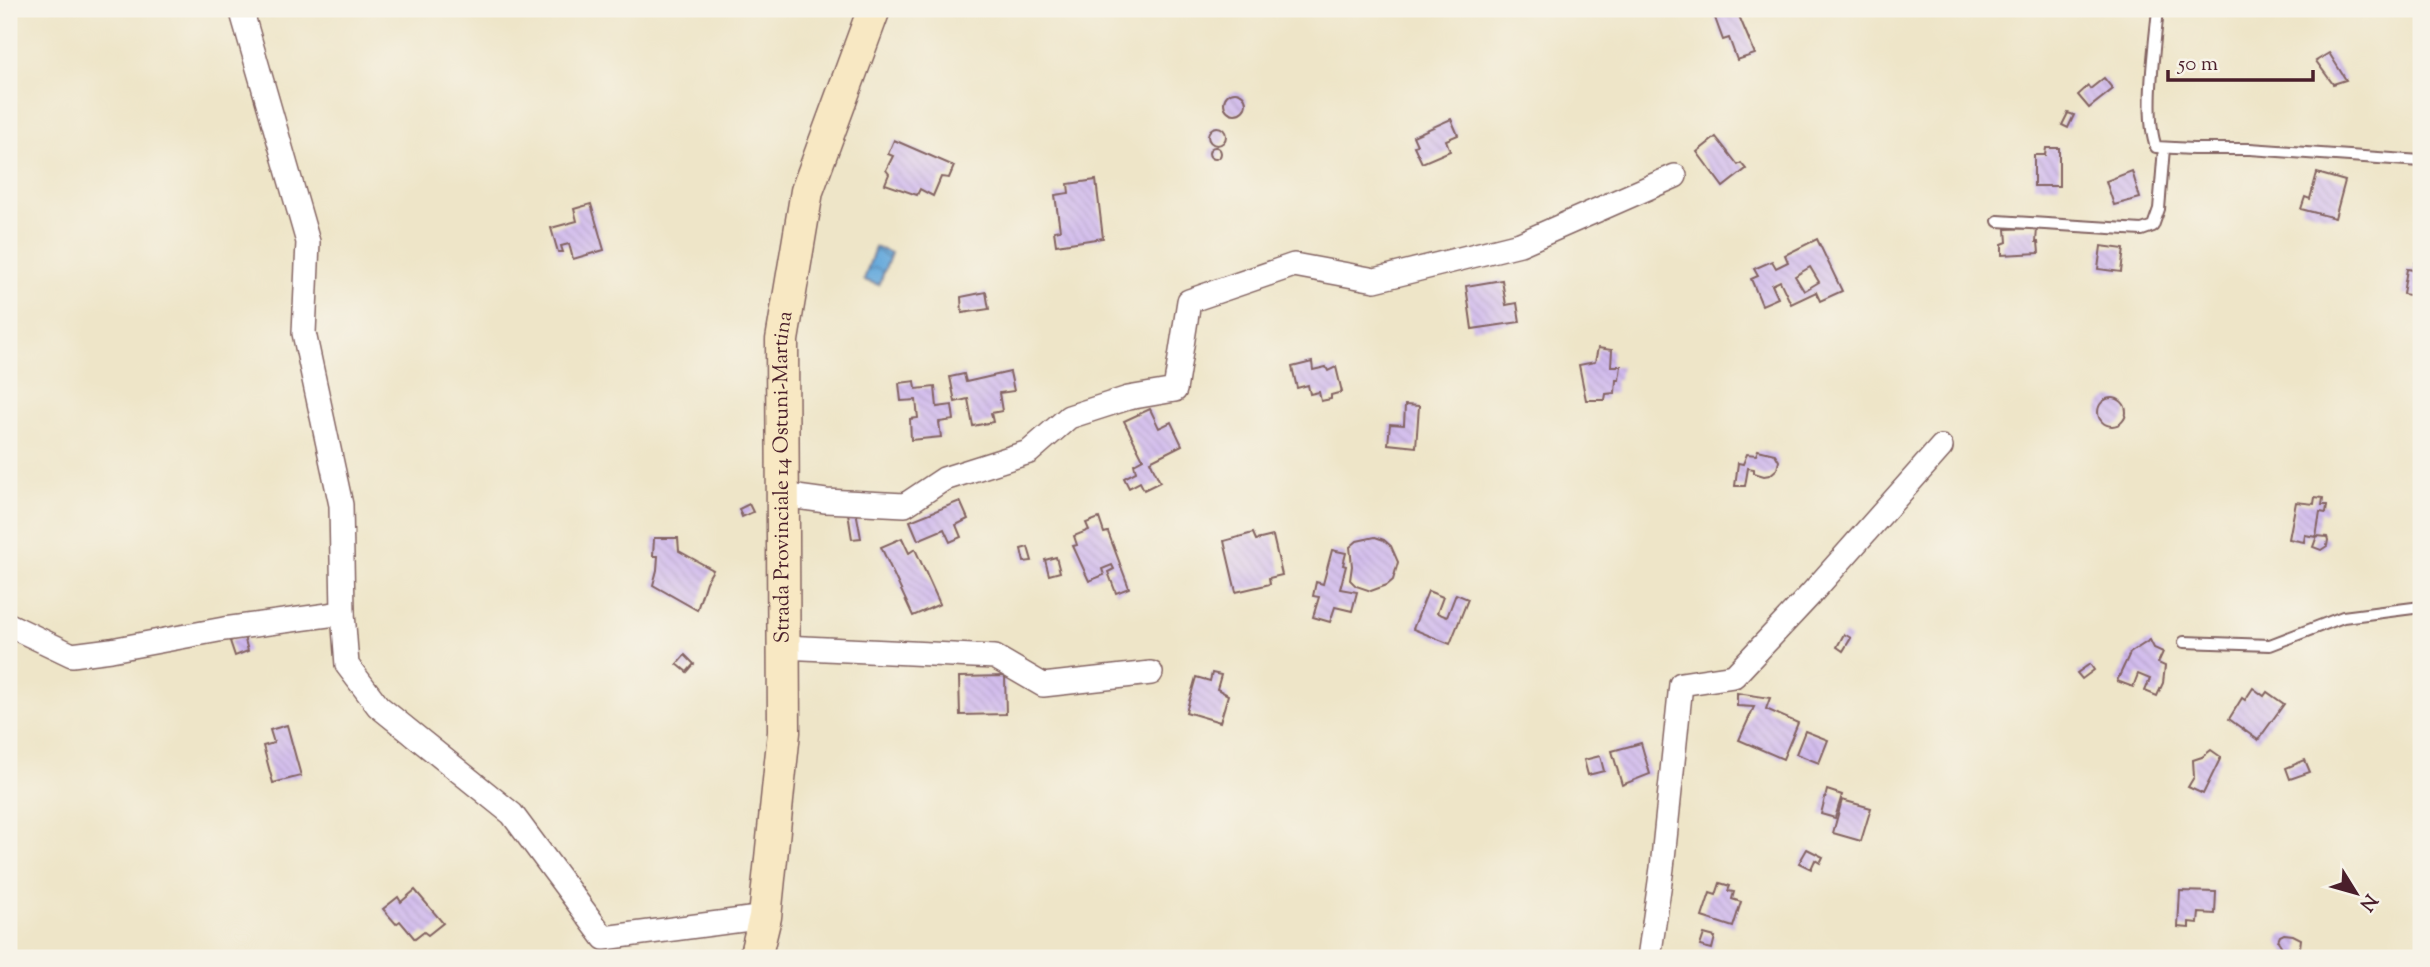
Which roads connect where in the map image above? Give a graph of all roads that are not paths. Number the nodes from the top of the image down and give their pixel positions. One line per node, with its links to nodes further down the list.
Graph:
1 (241, 9): 11 (street)
2 (874, 9): 9 (main road, Strada Provinciale 14 Ostuni-Martina)
3 (2158, 9): 4 (lane)
4 (2164, 148): 5 (lane); 7 (lane)
5 (2421, 160)
6 (1675, 176): 9 (street)
7 (1998, 221)
8 (1941, 447): 18 (street)
9 (782, 495): 14 (main road, Strada Provinciale 14 Ostuni-Martina)
10 (2421, 607): 13 (lane)
11 (343, 612): 12 (street); 16 (street)
12 (9, 625)
13 (2184, 642)
14 (783, 647): 15 (street); 16 (main road, Strada Provinciale 14 Ostuni-Martina)
15 (1151, 673)
16 (765, 917): 17 (main road, Strada Provinciale 14 Ostuni-Martina)
17 (755, 958)
18 (1649, 958)

